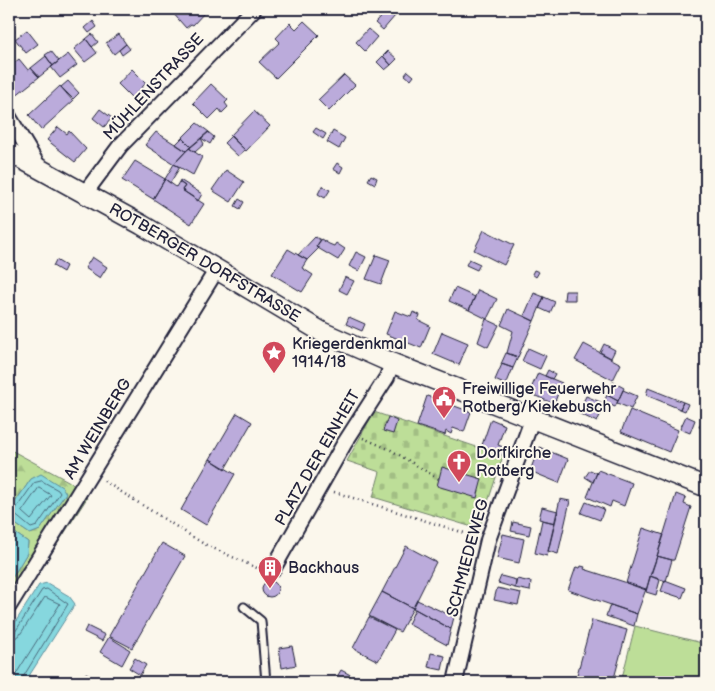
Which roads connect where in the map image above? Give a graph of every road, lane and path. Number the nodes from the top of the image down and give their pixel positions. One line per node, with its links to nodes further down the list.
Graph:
1 (254, 9): 5 (street, MÜHLENSTRASSE)
2 (9, 117): 4 (street)
3 (9, 152): 4 (main road, ROTBERGER DORFSTRASSE)
4 (40, 169): 5 (main road, ROTBERGER DORFSTRASSE)
5 (85, 193): 6 (main road, ROTBERGER DORFSTRASSE)
6 (217, 269): 7 (main road, ROTBERGER DORFSTRASSE); 10 (street, AM WEINBERG)
7 (392, 363): 8 (main road, ROTBERGER DORFSTRASSE); 9 (street, PLATZ DER EINHEIT)
8 (533, 418): 12 (main road, ROTBERGER DORFSTRASSE); 14 (street, SCHMIEDEWEG)
9 (351, 433): 11 (path); 13 (street, PLATZ DER EINHEIT)
10 (92, 473): 15 (path); 16 (street, AM WEINBERG)
11 (439, 479)
12 (706, 487)
13 (320, 488): 14 (path); 15 (street, PLATZ DER EINHEIT)
14 (488, 540): 19 (street, SCHMIEDEWEG)
15 (273, 569)
16 (9, 606)
17 (244, 607): 18 (lane)
18 (266, 682)
19 (455, 682)

